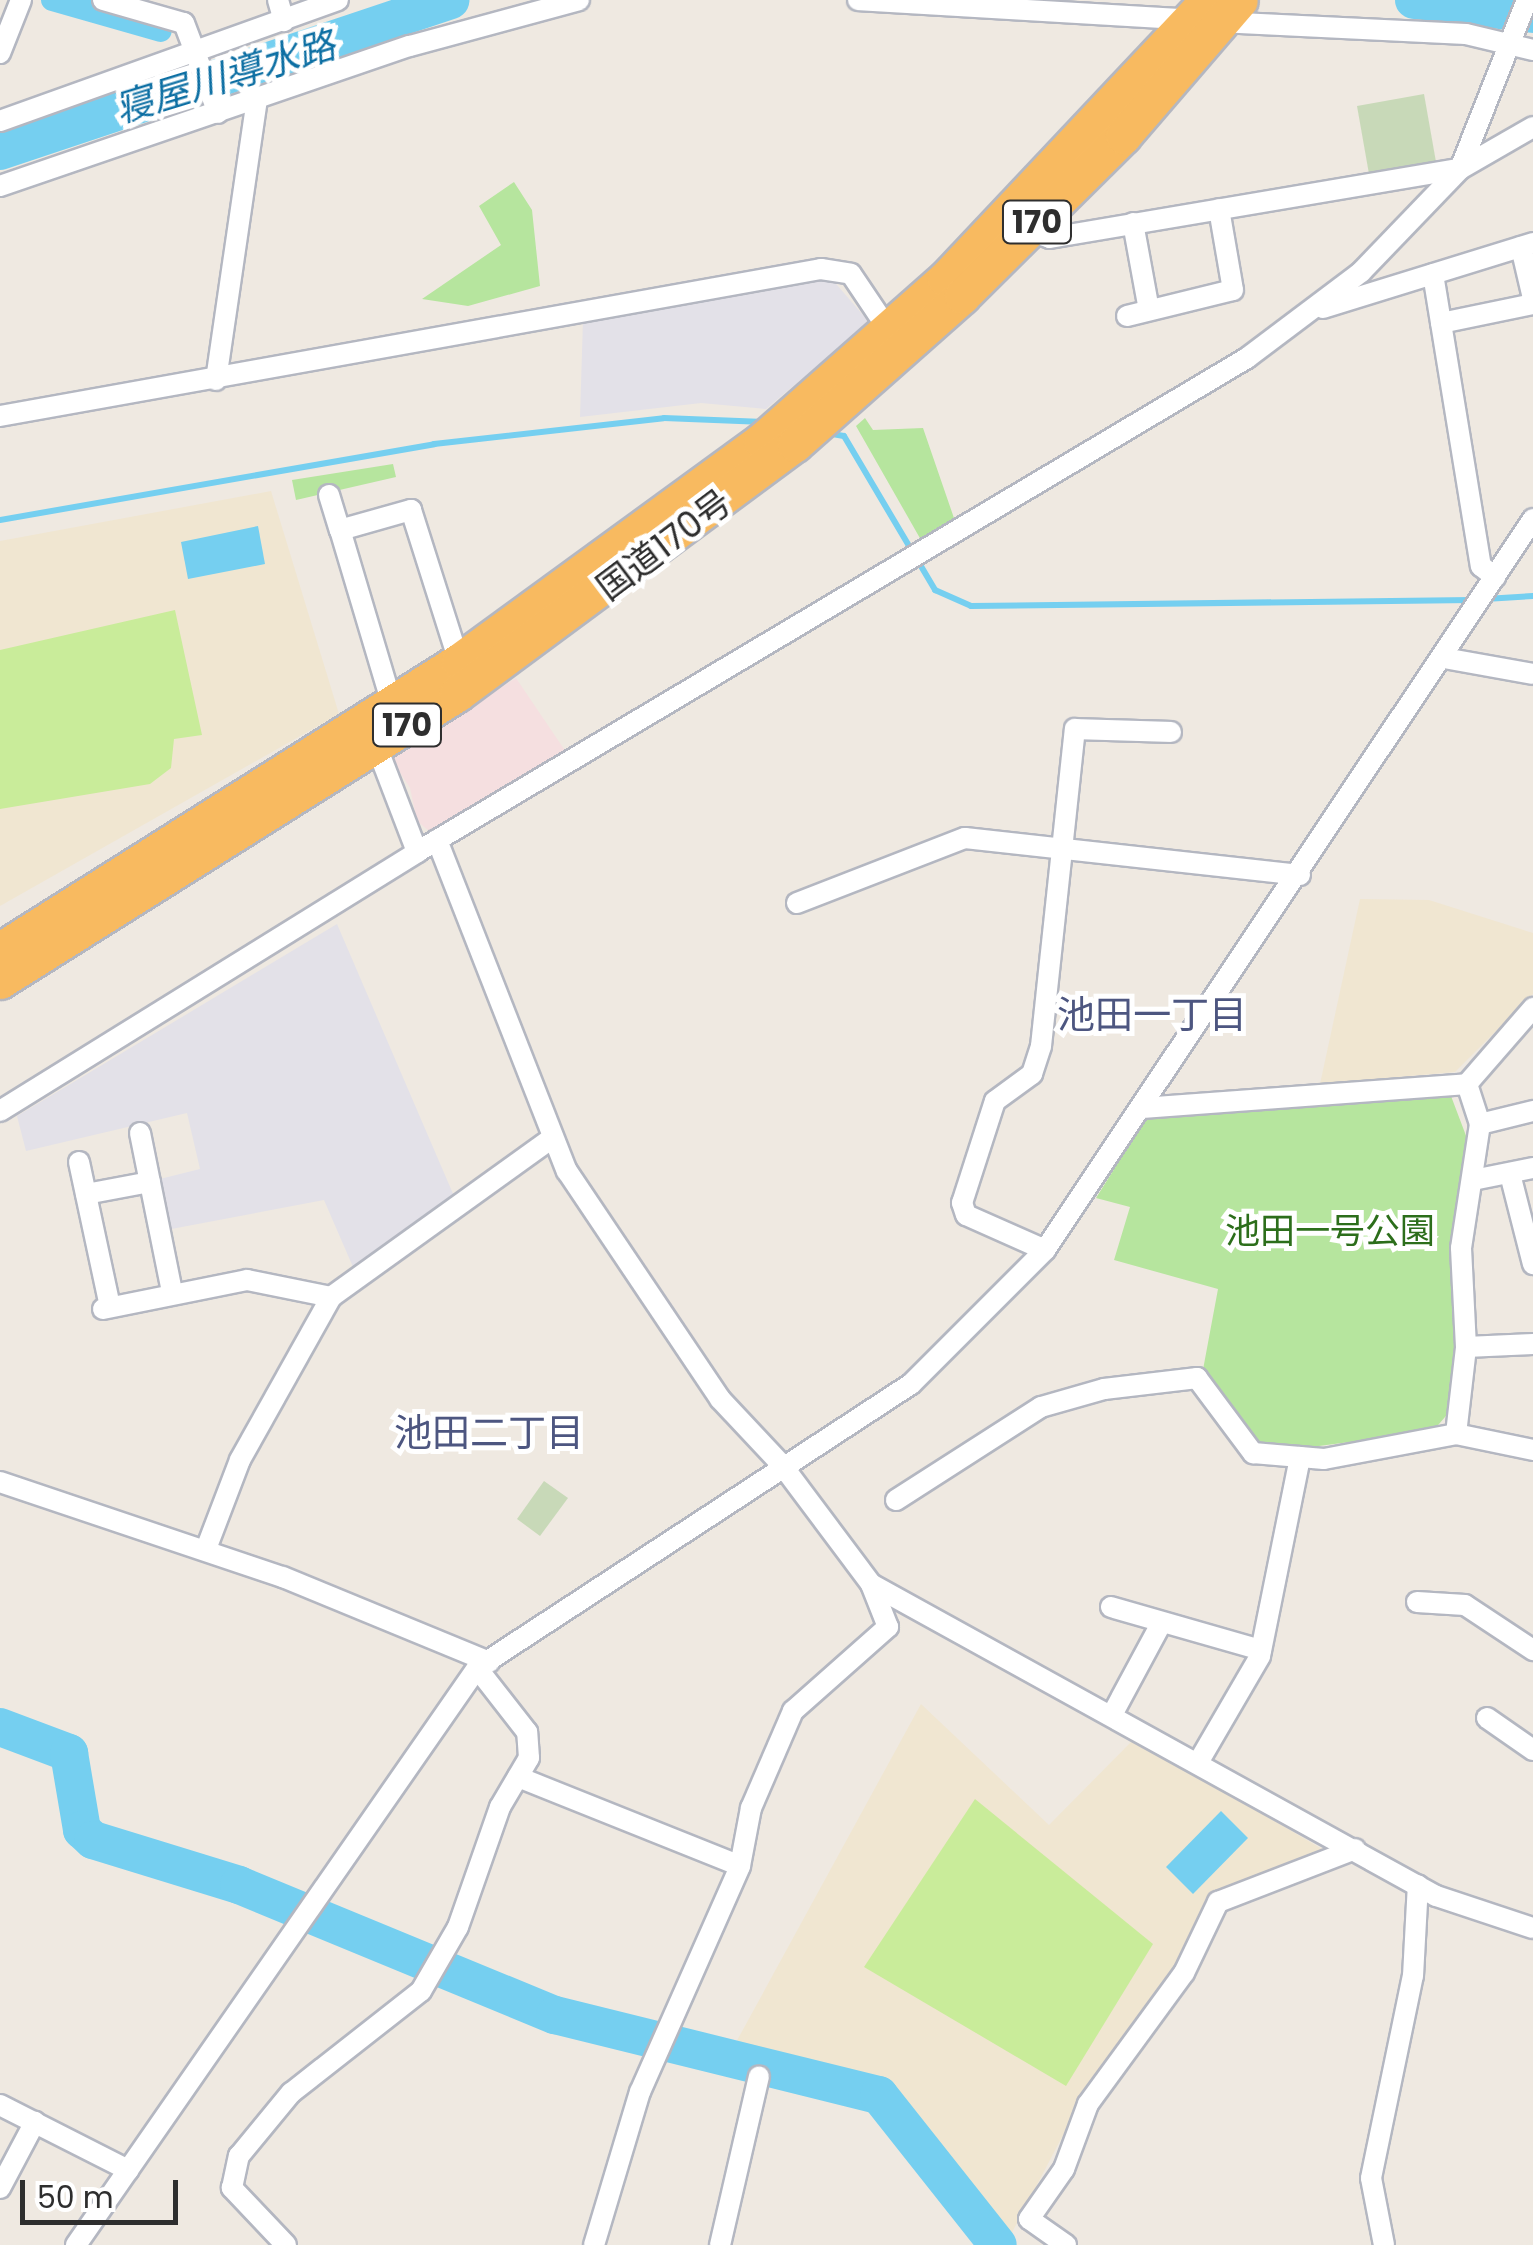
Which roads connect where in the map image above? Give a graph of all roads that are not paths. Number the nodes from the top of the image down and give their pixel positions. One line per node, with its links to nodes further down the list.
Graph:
1 (21, 0): 12 (street)
2 (103, 0): 7 (street)
3 (338, 0): 8 (street)
4 (579, 0): 13 (street)
5 (858, 0): 9 (street)
6 (1527, 0): 10 (street)
7 (139, 5): 11 (street)
8 (281, 10): 11 (street)
9 (1213, 12): 10 (street); 21 (highway, 国道170号 / 170)
10 (1519, 43): 17 (street)
11 (199, 53): 14 (street); 15 (street)
12 (0, 54)
13 (257, 99): 14 (street); 30 (street)
14 (218, 110): 18 (street)
15 (0, 121)
16 (1533, 127): 17 (street)
17 (1460, 169): 19 (street); 26 (street)
18 (0, 186)
19 (1219, 209): 20 (street); 25 (street)
20 (1133, 224): 21 (street); 25 (street)
21 (1016, 225): 29 (highway, 国道170号 / 170)
22 (1527, 245): 23 (street); 24 (street)
23 (1433, 274): 26 (street); 28 (street)
24 (1533, 301): 28 (street)
25 (1149, 310): 27 (street)
26 (1312, 312): 43 (street)
27 (1127, 316)
28 (1441, 323): 36 (street)
29 (895, 338): 30 (street); 32 (highway, 国道170号 / 170)
30 (216, 380): 31 (street)
31 (0, 416)
32 (778, 442): 38 (highway, 国道170号 / 170); 42 (highway, 国道170号 / 170)
33 (329, 495): 35 (street)
34 (1533, 519): 36 (street)
35 (340, 530): 38 (street); 40 (street)
36 (1493, 580): 37 (street)
37 (1444, 658): 39 (street); 46 (street)
38 (459, 661): 40 (highway, 国道170号 / 170)
39 (1533, 674)
40 (392, 704): 48 (highway, 国道170号 / 170)
41 (1171, 732): 44 (street)
42 (376, 745): 45 (street); 49 (highway, 国道170号 / 170)
43 (437, 840): 45 (street); 57 (street)
44 (1062, 850): 46 (street); 47 (street); 64 (street)
45 (417, 852): 53 (street)
46 (1300, 876): 52 (street)
47 (797, 904)
48 (0, 950)
49 (0, 981)
50 (1533, 1008): 51 (street)
51 (1467, 1084): 52 (street); 55 (street)
52 (1142, 1108): 64 (street)
53 (0, 1111)
54 (1533, 1111): 55 (street)
55 (1480, 1124): 61 (street)
56 (140, 1134): 62 (street)
57 (552, 1138): 67 (street); 73 (street)
58 (79, 1162): 63 (street)
59 (1533, 1168): 60 (street)
60 (1510, 1174): 61 (street); 65 (street)
61 (1473, 1180): 69 (street)
62 (150, 1182): 63 (street); 66 (street)
63 (86, 1194): 66 (street)
64 (1046, 1250): 73 (street)
65 (1533, 1264)
66 (172, 1292): 67 (street)
67 (332, 1297): 76 (street)
68 (1533, 1344): 69 (street)
69 (1466, 1347): 70 (street)
70 (1456, 1434): 71 (street); 72 (street)
71 (1533, 1450)
72 (1300, 1458): 75 (street); 81 (street)
73 (782, 1465): 77 (street); 83 (street)
74 (0, 1482): 76 (street)
75 (896, 1500)
76 (206, 1549): 83 (street)
77 (871, 1584): 84 (street); 90 (street)
78 (1417, 1602): 82 (street)
79 (1111, 1606): 80 (street)
80 (1161, 1624): 81 (street); 84 (street)
81 (1261, 1650): 87 (street)
82 (1533, 1650)
83 (483, 1665): 88 (street); 96 (street)
84 (1113, 1713): 87 (street)
85 (1487, 1718): 86 (street)
86 (1533, 1750)
87 (1199, 1762): 89 (street)
88 (518, 1777): 90 (street); 99 (street)
89 (1355, 1850): 91 (street); 102 (street)
90 (740, 1866): 100 (street)
91 (1418, 1886): 92 (street); 103 (street)
92 (1533, 1928)
93 (760, 2076): 101 (street)
94 (0, 2104): 95 (street)
95 (35, 2122): 96 (street); 97 (street)
96 (128, 2170): 98 (street)
97 (0, 2188)
98 (76, 2245)
99 (286, 2245)
100 (594, 2245)
101 (720, 2245)
102 (1066, 2245)
103 (1384, 2245)

